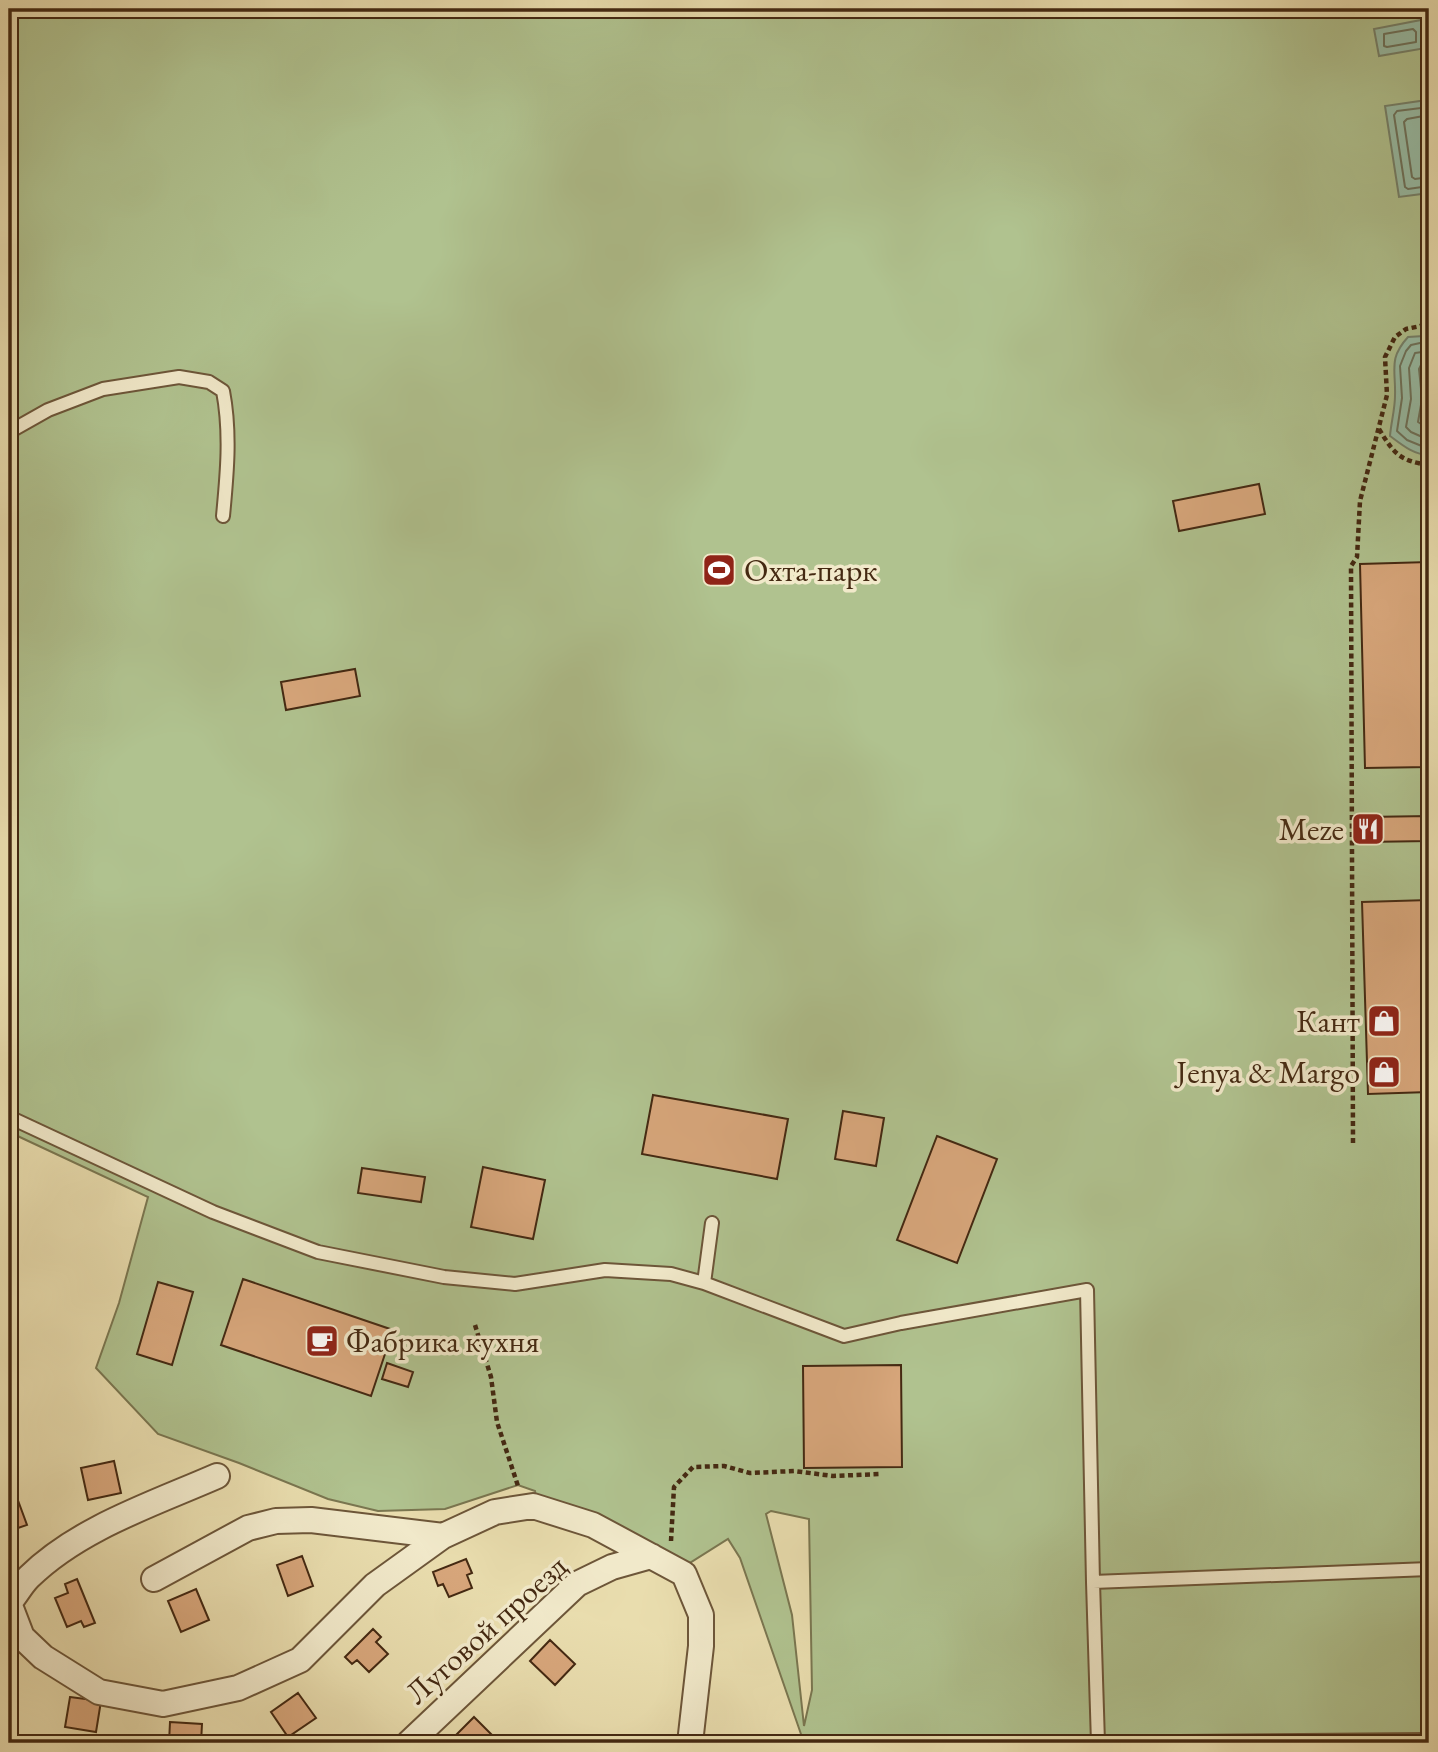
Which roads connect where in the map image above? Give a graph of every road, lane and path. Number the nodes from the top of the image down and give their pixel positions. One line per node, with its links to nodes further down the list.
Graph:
1 (1429, 312): 2 (path)
2 (1379, 429): 4 (path); 7 (path)
3 (9, 432): 5 (lane)
4 (1429, 465)
5 (223, 516)
6 (9, 1116): 9 (lane)
7 (1353, 1143)
8 (712, 1223): 9 (lane)
9 (705, 1283): 18 (lane)
10 (475, 1325): 13 (path)
11 (880, 1474): 15 (path)
12 (217, 1476): 14 (street)
13 (521, 1508): 14 (street); 15 (street)
14 (443, 1536): 17 (street)
15 (662, 1561): 20 (street, Луговой проезд); 21 (street)
16 (1429, 1569): 18 (lane)
17 (154, 1579)
18 (1093, 1582): 23 (lane)
19 (1429, 1740): 23 (lane)
20 (409, 1743)
21 (690, 1743)
22 (1055, 1743): 23 (lane)
23 (1098, 1743)

